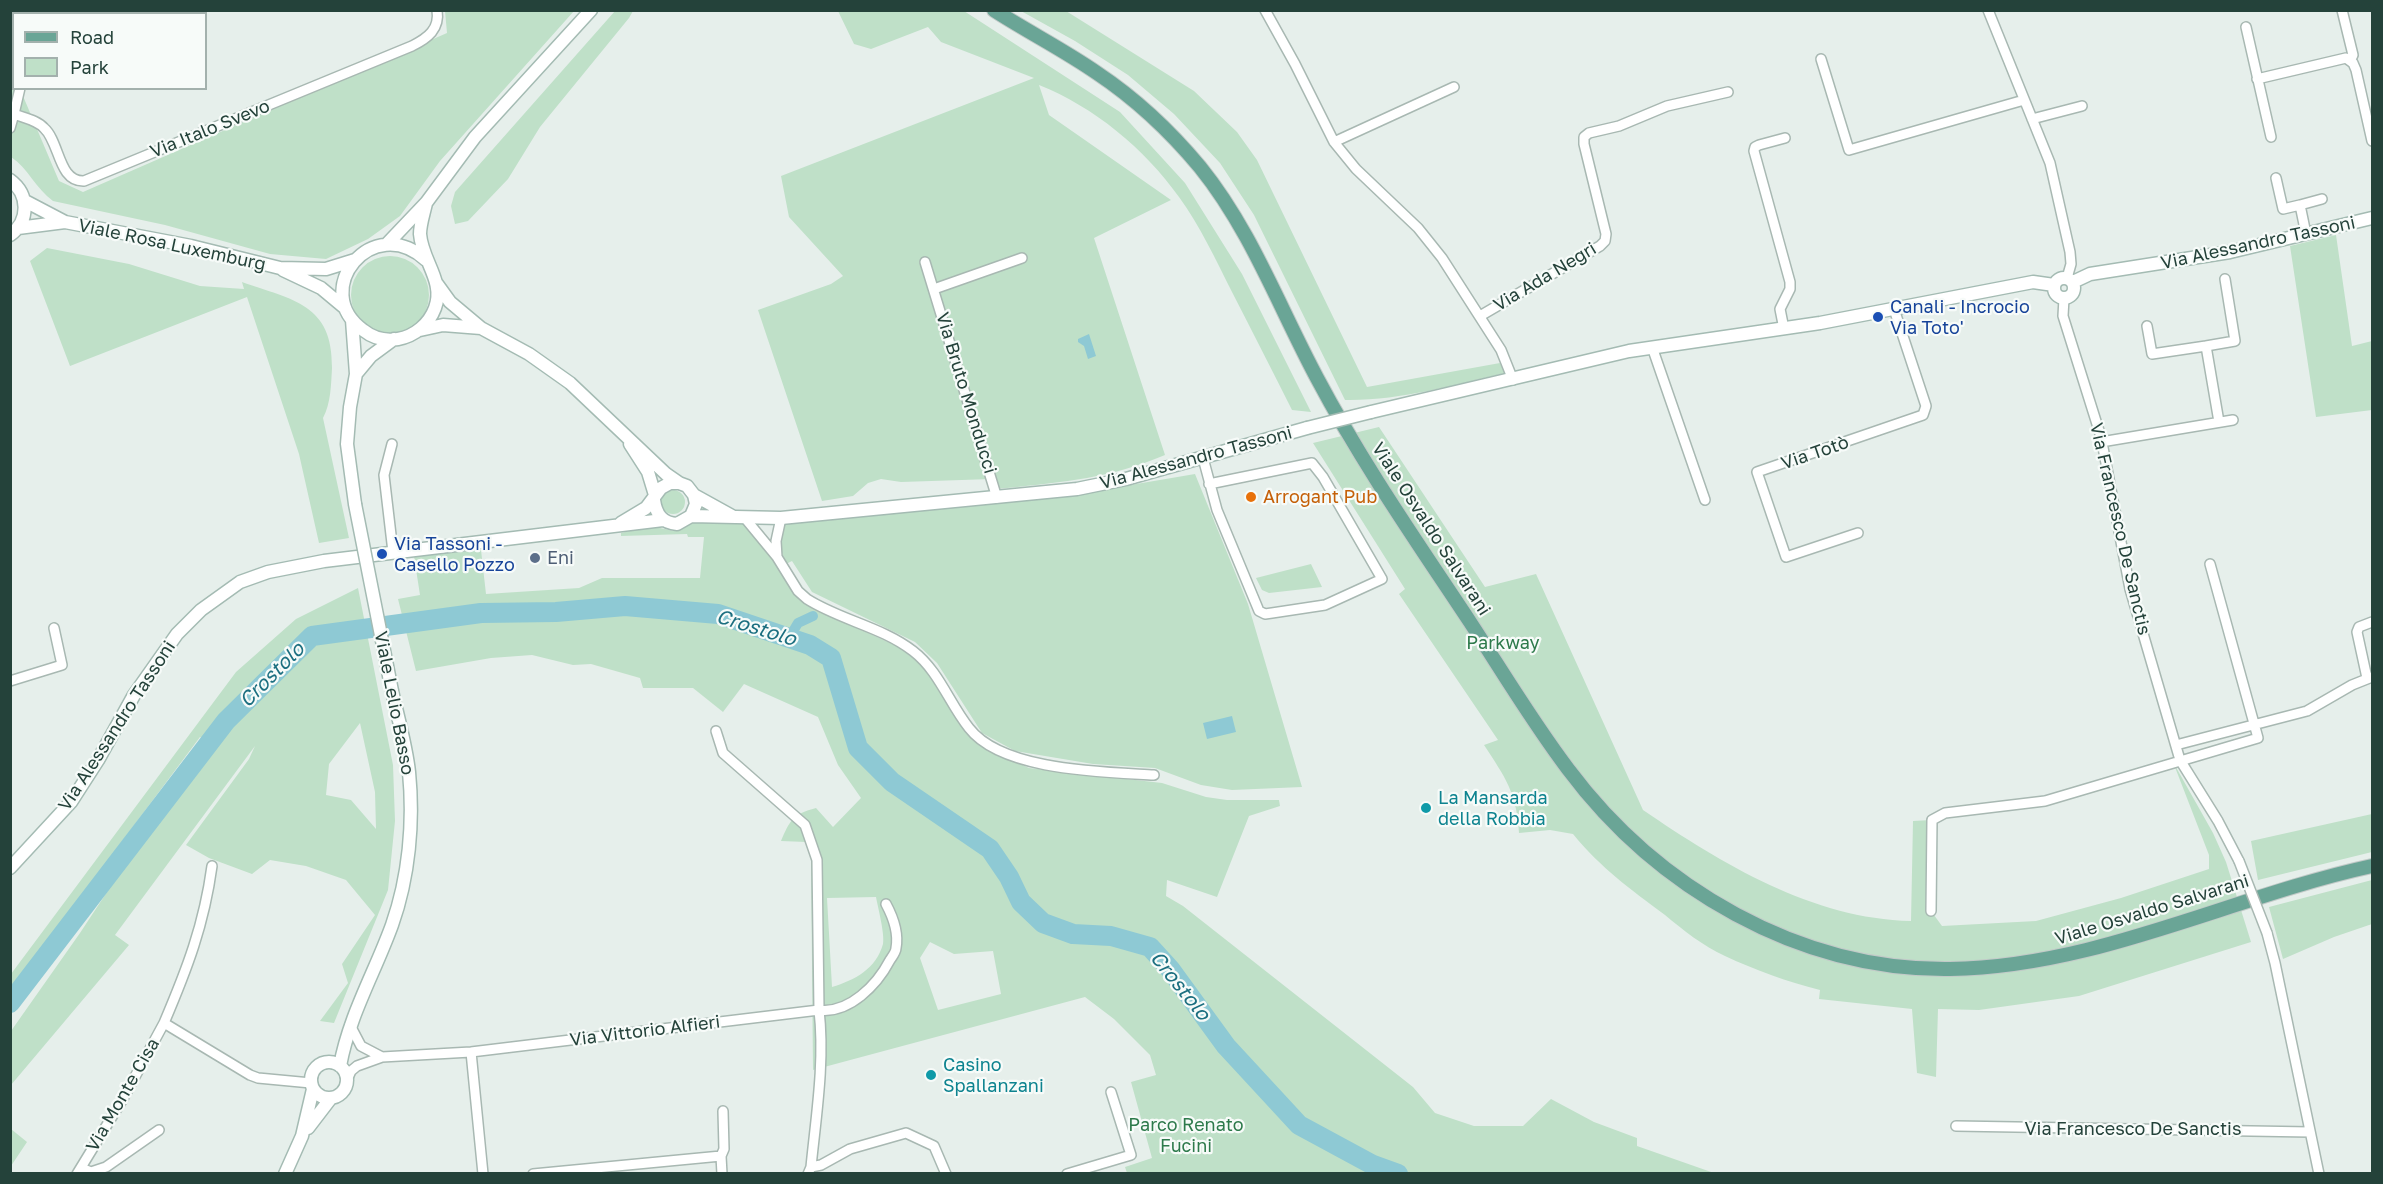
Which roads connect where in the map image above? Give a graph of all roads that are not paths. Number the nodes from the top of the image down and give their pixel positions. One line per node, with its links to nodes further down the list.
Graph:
1 (437, 10): 16 (street, Via Italo Svevo)
2 (591, 10): 27 (street)
3 (994, 10): 89 (main road, Viale Osvaldo Salvarani)
4 (1266, 10): 22 (street, Via Ada Negri)
5 (1988, 10): 14 (street)
6 (2342, 10): 9 (street)
7 (2246, 27): 10 (street)
8 (1821, 59): 14 (street)
9 (2350, 61): 10 (street); 21 (street)
10 (2257, 79): 19 (street)
11 (1454, 87): 22 (street)
12 (20, 90): 16 (street)
13 (1728, 92): 47 (street, Via Ada Negri)
14 (2024, 100): 17 (street)
15 (2082, 106): 17 (street)
16 (14, 114): 18 (street)
17 (2032, 119): 40 (street)
18 (10, 128)
19 (2271, 137)
20 (1785, 138): 51 (street)
21 (2373, 141)
22 (1335, 142): 47 (street, Via Ada Negri)
23 (2276, 178): 28 (street)
24 (10, 180): 26 (street, Viale Rosa Luxemburg)
25 (2322, 199): 28 (street)
26 (25, 201): 30 (street, Viale Rosa Luxemburg); 31 (street, Viale Rosa Luxemburg)
27 (426, 202): 33 (street); 36 (street)
28 (2300, 204): 32 (street)
29 (2373, 218): 32 (street, Via Alessandro Tassoni)
30 (65, 222): 31 (street, Viale Rosa Luxemburg); 38 (street, Viale Rosa Luxemburg)
31 (14, 231)
32 (2306, 234): 40 (street, Via Alessandro Tassoni)
33 (387, 244): 35 (street); 36 (street)
34 (1022, 258): 43 (street, Via Bruto Monducci)
35 (355, 260): 38 (street, Viale Rosa Luxemburg); 45 (street)
36 (426, 260): 41 (street)
37 (925, 262): 43 (street, Via Bruto Monducci)
38 (279, 268): 45 (street, Viale Rosa Luxemburg)
39 (2225, 279): 54 (street)
40 (2070, 280): 42 (street); 44 (street)
41 (437, 284): 50 (street); 52 (street)
42 (2054, 285): 44 (street); 46 (street, Via Alessandro Tassoni)
43 (934, 289): 68 (street, Via Bruto Monducci)
44 (2064, 298): 61 (street, Via Francesco De Sanctis)
45 (345, 308): 48 (street)
46 (1894, 309): 51 (street, Via Alessandro Tassoni); 75 (street, Via Totò)
47 (1480, 316): 57 (street, Via Ada Negri)
48 (352, 320): 53 (street); 56 (street, Viale Lelio Basso)
49 (2147, 326): 54 (street)
50 (481, 328): 52 (street); 60 (street)
51 (1784, 329): 55 (street, Via Alessandro Tassoni)
52 (418, 331): 53 (street)
53 (394, 339): 56 (street)
54 (2206, 346): 59 (street)
55 (1652, 347): 57 (street, Via Alessandro Tassoni); 69 (street)
56 (356, 374): 95 (street, Viale Lelio Basso, bridge)
57 (1513, 380): 63 (street, Via Alessandro Tassoni, bridge)
58 (2233, 420): 59 (street)
59 (2219, 422): 61 (street)
60 (623, 433): 64 (street); 67 (street)
61 (2101, 442): 85 (street, Via Francesco De Sanctis)
62 (392, 444): 76 (street)
63 (1203, 458): 65 (street); 68 (street, Via Alessandro Tassoni)
64 (679, 483): 66 (street, Via Alessandro Tassoni); 67 (street, Via Alessandro Tassoni)
65 (1209, 484): 65 (street)
66 (694, 495): 70 (street); 71 (street, Via Alessandro Tassoni)
67 (654, 497): 73 (street); 74 (street, Via Alessandro Tassoni)
68 (998, 498): 72 (street, Via Alessandro Tassoni)
69 (1705, 500)
70 (691, 516): 71 (street, Via Alessandro Tassoni); 73 (street, Via Alessandro Tassoni)
71 (738, 517): 72 (street, Via Alessandro Tassoni); 77 (street)
72 (781, 518): 77 (street)
73 (663, 520): 74 (street, Via Alessandro Tassoni)
74 (617, 525): 76 (street, Via Alessandro Tassoni)
75 (1858, 533)
76 (393, 552): 90 (street, Via Alessandro Tassoni)
77 (777, 557): 87 (street)
78 (2210, 564): 83 (street)
79 (2373, 622): 81 (street)
80 (54, 628): 82 (street)
81 (2370, 677): 83 (street)
82 (10, 681)
83 (2254, 724): 85 (street); 86 (street)
84 (716, 732): 93 (street)
85 (2176, 745): 86 (street, Via Francesco De Sanctis)
86 (2180, 760): 92 (street); 107 (street, Via Francesco De Sanctis, bridge)
87 (1154, 775)
88 (212, 866): 94 (street, Via Monte Cisa)
89 (2373, 866)
90 (10, 868)
91 (886, 904): 93 (street, Via Vittorio Alfieri)
92 (1931, 911)
93 (819, 1010): 97 (street, Via Vittorio Alfieri); 110 (street)
94 (164, 1023): 101 (street, Via Monte Cisa); 111 (street, Via Monte Cisa)
95 (350, 1025): 96 (street); 98 (street)
96 (345, 1039): 99 (street); 100 (street)
97 (471, 1052): 98 (street, Via Vittorio Alfieri); 113 (street)
98 (378, 1056): 100 (street, Via Vittorio Alfieri)
99 (324, 1063): 100 (street); 101 (street)
100 (343, 1072): 103 (street)
101 (312, 1086): 103 (street); 108 (street)
102 (1111, 1092): 117 (street)
103 (331, 1098): 108 (street)
104 (723, 1111): 109 (street)
105 (1956, 1126): 107 (street, Via Francesco De Sanctis)
106 (159, 1130): 111 (street, Via Monte Cisa)
107 (2310, 1132): 118 (street, Via Francesco De Sanctis)
108 (302, 1136): 112 (street)
109 (721, 1156): 114 (street); 115 (street)
110 (809, 1170): 116 (street)
111 (79, 1171)
112 (285, 1173)
113 (483, 1173)
114 (533, 1173)
115 (722, 1173)
116 (946, 1173)
117 (1067, 1173)
118 (2319, 1173)

